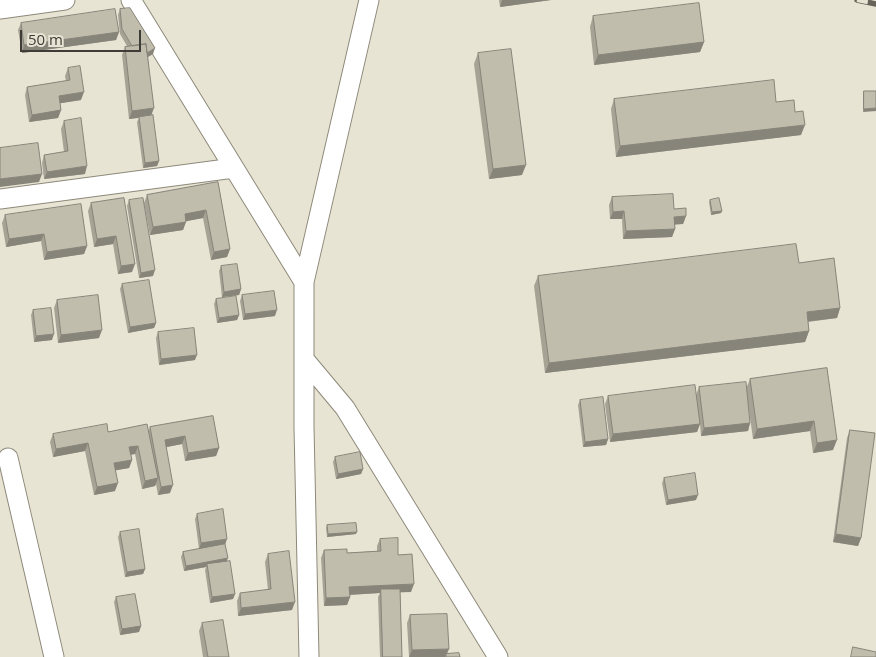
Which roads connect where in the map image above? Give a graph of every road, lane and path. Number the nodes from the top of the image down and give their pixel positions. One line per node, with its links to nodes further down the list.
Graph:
1 (65, 0): 4 (street)
2 (131, 0): 5 (street)
3 (369, 0): 7 (street)
4 (0, 9)
5 (234, 168): 6 (street); 7 (street)
6 (0, 199)
7 (304, 282): 8 (street)
8 (304, 359): 11 (street); 12 (street)
9 (8, 458): 10 (street)
10 (54, 657)
11 (309, 657)
12 (498, 657)

